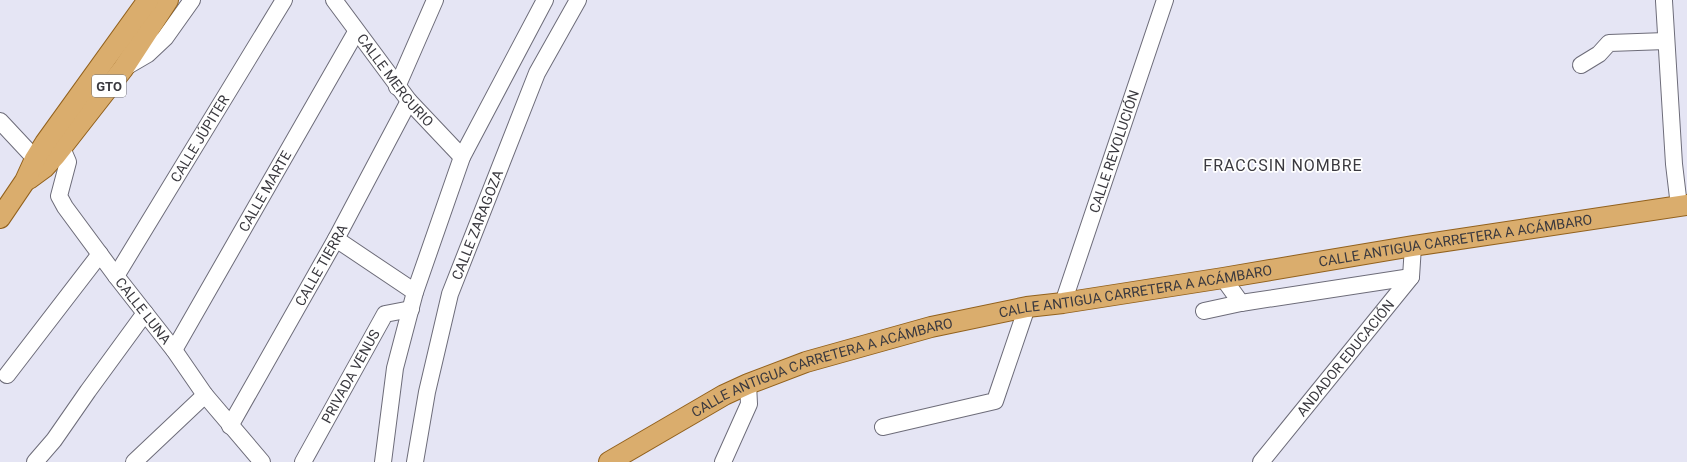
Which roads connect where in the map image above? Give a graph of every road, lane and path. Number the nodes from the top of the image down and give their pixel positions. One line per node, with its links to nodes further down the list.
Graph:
1 (148, 0): 20 (main road, GTO)
2 (168, 0): 14 (main road, GTO)
3 (192, 0): 14 (street)
4 (284, 0): 26 (street, CALLE JÚPITER)
5 (334, 0): 11 (street, CALLE MERCURIO)
6 (435, 0): 15 (street)
7 (545, 0): 19 (street)
8 (578, 0): 47 (street, CALLE ZARAGOZA)
9 (1165, 0): 30 (street, CALLE REVOLUCIÓN)
10 (1664, 1): 12 (street)
11 (356, 32): 15 (street, CALLE MERCURIO); 36 (street, CALLE MARTE)
12 (1666, 41): 13 (street); 21 (street)
13 (1581, 65)
14 (123, 69): 18 (main road, GTO)
15 (397, 87): 16 (street, CALLE MERCURIO)
16 (409, 101): 19 (street, CALLE MERCURIO); 23 (street, CALLE TIERRA)
17 (0, 121): 20 (street)
18 (62, 148): 20 (main road, GTO); 25 (street, CALLE LUNA)
19 (462, 157): 29 (street)
20 (39, 163): 22 (main road, GTO)
21 (1683, 206): 24 (main road, CALLE ANTIGUA CARRETERA A ACÁMBARO)
22 (0, 218)
23 (336, 239): 29 (street); 40 (street, CALLE TIERRA)
24 (1413, 246): 27 (street); 28 (main road, CALLE ANTIGUA CARRETERA A ACÁMBARO)
25 (100, 254): 26 (street, CALLE LUNA); 37 (street)
26 (116, 276): 35 (street, CALLE LUNA)
27 (1411, 277): 31 (street); 50 (street, ANDADOR EDUCACIÓN)
28 (1223, 278): 30 (main road, CALLE ANTIGUA CARRETERA A ACÁMBARO); 31 (street)
29 (415, 292): 33 (street)
30 (1063, 303): 32 (main road, CALLE ANTIGUA CARRETERA A ACÁMBARO)
31 (1241, 303): 34 (street)
32 (1027, 307): 38 (main road, CALLE ANTIGUA CARRETERA A ACÁMBARO); 41 (street)
33 (411, 309): 45 (street, PRIVADA VENUS); 46 (street)
34 (1204, 311)
35 (145, 314): 36 (street, CALLE LUNA); 42 (street)
36 (174, 350): 39 (street, CALLE LUNA)
37 (8, 375)
38 (748, 384): 48 (main road, CALLE ANTIGUA CARRETERA A ACÁMBARO); 49 (street)
39 (205, 395): 40 (street, CALLE LUNA); 43 (street)
40 (230, 426): 44 (street, CALLE LUNA)
41 (883, 427)
42 (35, 462)
43 (134, 462)
44 (262, 462)
45 (303, 462)
46 (383, 462)
47 (415, 462)
48 (609, 462)
49 (723, 462)
50 (1261, 462)

